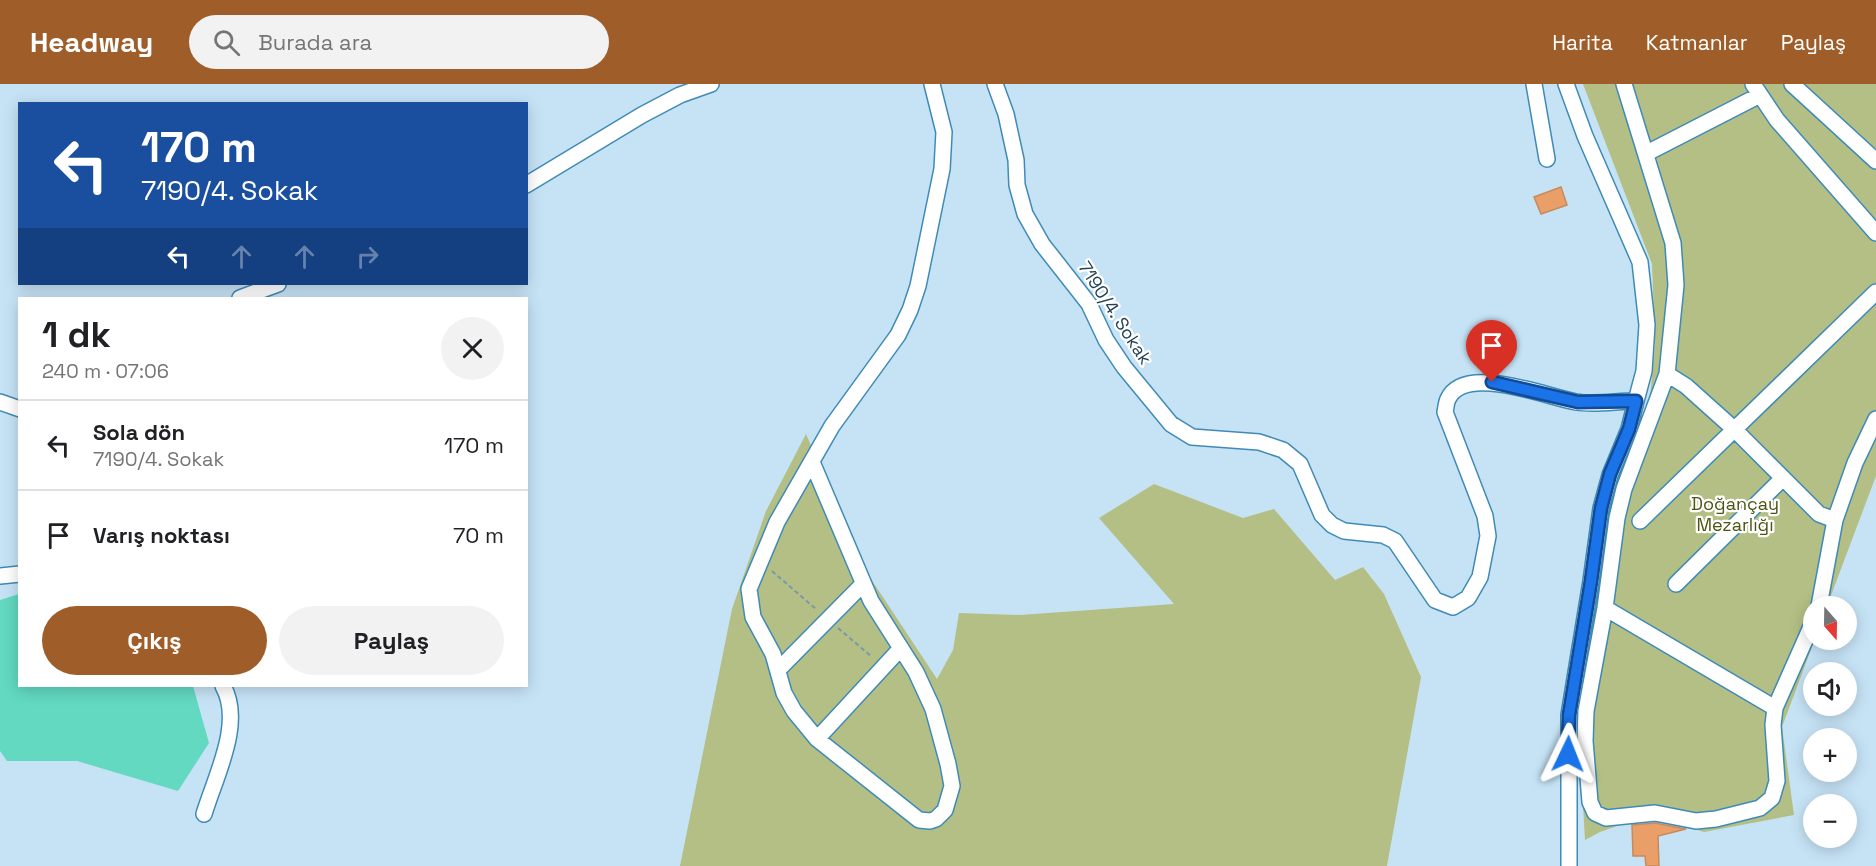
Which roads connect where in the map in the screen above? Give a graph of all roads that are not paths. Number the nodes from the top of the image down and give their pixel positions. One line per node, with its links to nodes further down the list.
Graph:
1 (711, 84): 12 (street)
2 (932, 84): 23 (street)
3 (995, 84): 18 (street, 7190/4. Sokak)
4 (1534, 84): 10 (street)
5 (1566, 84): 18 (street)
6 (1624, 84): 9 (street)
7 (1792, 84): 11 (street)
8 (1757, 89): 9 (street); 13 (street)
9 (1647, 153): 17 (street)
10 (1547, 159)
11 (1876, 161)
12 (528, 184)
13 (1876, 233)
14 (275, 285): 16 (street)
15 (1876, 292): 22 (street)
16 (243, 297)
17 (1667, 374): 22 (street); 32 (street)
18 (1636, 401): 40 (street)
19 (0, 402): 20 (street)
20 (18, 408)
21 (1876, 419): 25 (street)
22 (1734, 429): 24 (street); 26 (street)
23 (812, 462): 29 (street); 35 (street)
24 (1783, 478): 25 (street); 30 (street)
25 (1835, 520): 31 (street)
26 (1640, 521)
27 (18, 574): 28 (street)
28 (0, 576)
29 (863, 584): 34 (street); 35 (street)
30 (1676, 584)
31 (1821, 596)
32 (1605, 608): 37 (street); 37 (street)
33 (1803, 645): 37 (street)
34 (901, 648): 38 (street); 38 (street)
35 (778, 670): 38 (street)
36 (224, 687): 39 (street)
37 (1775, 708)
38 (817, 739)
39 (204, 814)
40 (1569, 866)

